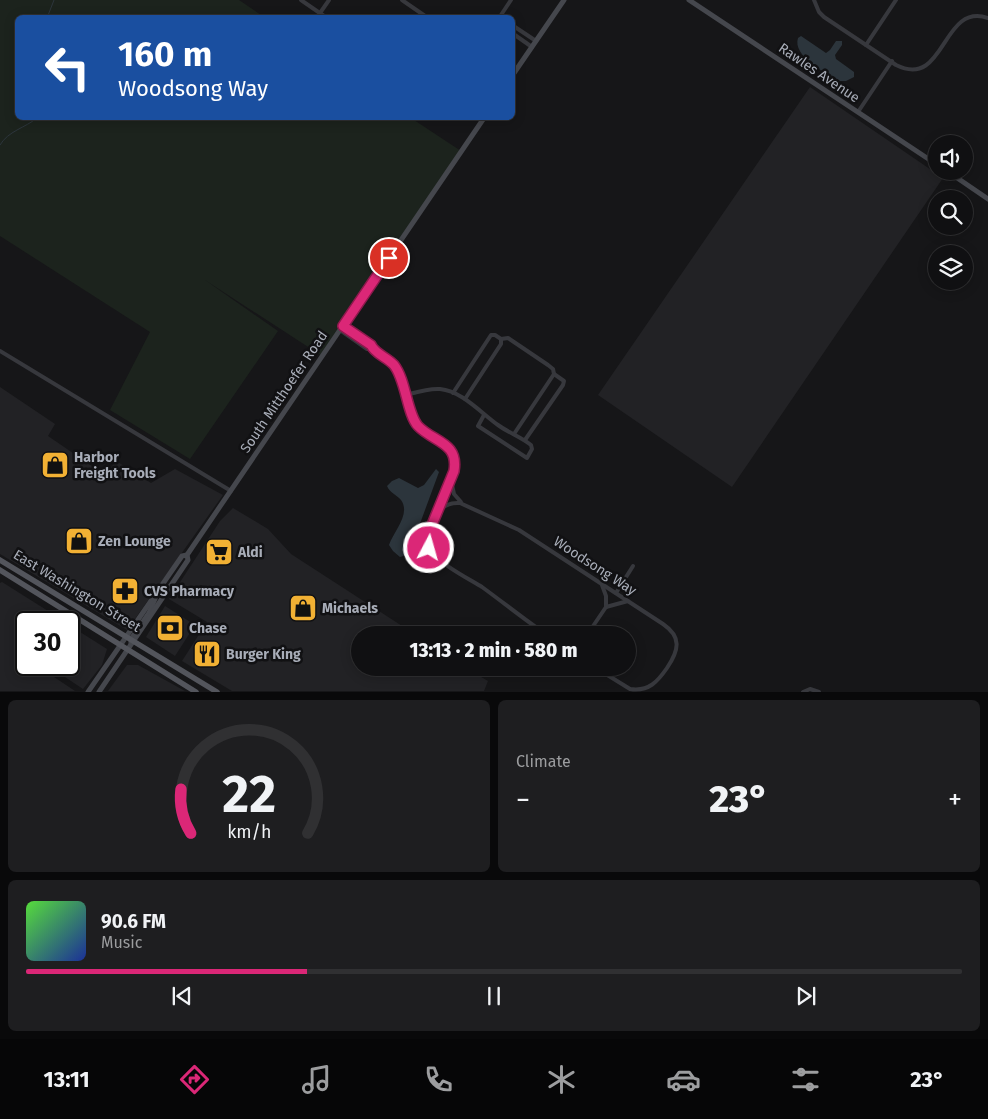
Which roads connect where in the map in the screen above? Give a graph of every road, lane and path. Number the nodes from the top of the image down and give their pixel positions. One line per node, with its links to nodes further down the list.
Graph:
1 (302, 0): 9 (street)
2 (329, 0): 9 (street)
3 (402, 0): 11 (street)
4 (510, 0): 12 (street)
5 (564, 0): 16 (main road)
6 (689, 0): 21 (main road, Rawles Avenue)
7 (814, 0): 17 (street)
8 (896, 0): 17 (street)
9 (320, 13): 10 (street)
10 (323, 15)
11 (424, 15)
12 (501, 15)
13 (988, 18): 19 (street)
14 (515, 27): 16 (street)
15 (515, 35): 18 (street)
16 (536, 41): 18 (main road)
17 (866, 44): 19 (street)
18 (532, 47): 20 (main road)
19 (892, 62): 21 (street)
20 (515, 72)
21 (858, 112): 23 (main road, Rawles Avenue)
22 (483, 120): 26 (main road, South Mitthoefer Road)
23 (928, 159)
24 (960, 180): 25 (main road)
25 (988, 199)
26 (341, 328): 31 (street); 37 (main road, South Mitthoefer Road)
27 (501, 339): 29 (street); 30 (street); 32 (street)
28 (0, 351): 37 (street)
29 (554, 374): 34 (street); 35 (street)
30 (453, 393): 31 (street); 32 (street)
31 (406, 395): 36 (street)
32 (464, 399): 33 (street)
33 (484, 415): 34 (street); 35 (street)
34 (514, 434): 35 (street)
35 (525, 440)
36 (452, 476): 38 (street); 39 (street)
37 (231, 491): 40 (main road, South Mitthoefer Road)
38 (464, 504): 39 (street); 44 (street, Woodsong Way)
39 (436, 514): 48 (street)
40 (187, 556): 50 (main road, South Mitthoefer Road); 50 (main road, South Mitthoefer Road)
41 (0, 560): 50 (main road, East Washington Street)
42 (633, 566): 45 (street)
43 (0, 570): 51 (main road, East Washington Street)
44 (602, 585): 45 (street, Woodsong Way); 47 (street)
45 (616, 593): 46 (street, Woodsong Way)
46 (628, 601): 47 (street); 52 (street, Woodsong Way)
47 (606, 607): 49 (street)
48 (536, 626)
49 (593, 626)
50 (131, 642): 51 (main road, East Washington Street); 51 (main road); 54 (main road); 55 (main road, East Washington Street); 56 (main road, East Washington Street)
51 (121, 645): 53 (main road)
52 (609, 676)
53 (88, 692)
54 (99, 692)
55 (196, 692)
56 (217, 692)
57 (803, 692): 58 (street)
58 (819, 692)

